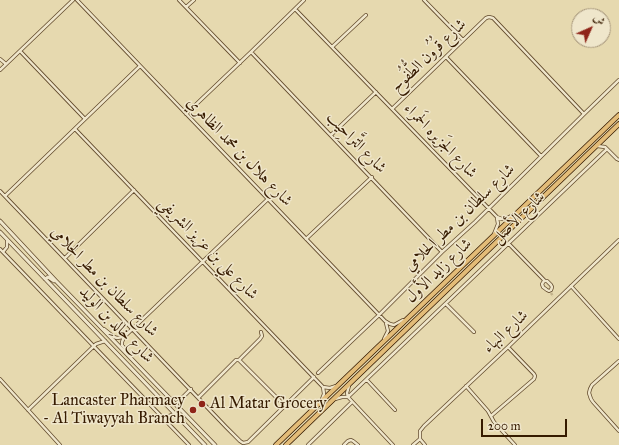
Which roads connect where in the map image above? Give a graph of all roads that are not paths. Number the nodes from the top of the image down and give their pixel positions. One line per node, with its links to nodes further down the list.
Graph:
1 (73, 0): 12 (street)
2 (77, 0): 18 (street, شارع هلال بن محمد الظاهري)
3 (179, 0): 7 (street)
4 (194, 0): 7 (street)
5 (304, 0): 8 (street)
6 (424, 0): 10 (street)
7 (186, 8): 16 (street)
8 (295, 9): 11 (street, شارع الجَزيره الحَمراء); 13 (street)
9 (366, 15): 11 (street)
10 (463, 40): 14 (street, شارع قُرُون الطُّفُوح); 24 (street, شارع قُرُون الطُّفُوح)
11 (332, 47): 21 (street, شارع الجَزيره الحَمراء)
12 (20, 51): 17 (street); 26 (street)
13 (251, 52): 16 (street); 29 (street, شارع التَّراحِيب)
14 (446, 57): 22 (street, شارع قُرُون الطُّفُوح); 32 (street)
15 (0, 59): 17 (street)
16 (240, 63): 23 (street)
17 (6, 64): 19 (street)
18 (140, 66): 23 (street, شارع هلال بن محمد الظاهري); 26 (street)
19 (0, 70)
20 (619, 80): 24 (street, شارع سلطان بن مطر الحلامي)
21 (376, 92): 22 (street, شارع الجَزيره الحَمراء); 29 (street)
22 (392, 109): 39 (street, شارع الجَزيره الحَمراء)
23 (186, 114): 38 (street, شارع هلال بن محمد الظاهري)
24 (584, 114): 32 (street, شارع سلطان بن مطر الحلامي)
25 (619, 115): 40 (main road, شارع زايد الأول)
26 (85, 119): 28 (street)
27 (619, 124): 30 (main road, شارع زايد الأول)
28 (75, 129): 35 (street, شارع علي بن عزيز الشريفي); 37 (street)
29 (331, 135): 34 (street, شارع التَّراحِيب)
30 (597, 146): 31 (street); 85 (main road, شارع زايد الأول)
31 (607, 149): 33 (street); 48 (street, شارع الأصل)
32 (541, 156): 39 (street, شارع سلطان بن مطر الحلامي)
33 (619, 160)
34 (372, 177): 44 (street); 53 (street, شارع التَّراحِيب)
35 (134, 190): 54 (street); 55 (street, شارع علي بن عزيز الشريفي)
36 (0, 191): 37 (street, شارع سلطان بن مطر الحلامي)
37 (5, 196): 54 (street, شارع سلطان بن مطر الحلامي)
38 (268, 199): 44 (street, شارع هلال بن محمد الظاهري); 55 (street)
39 (488, 208): 41 (street, شارع الجَزيره الحَمراء); 53 (street, شارع سلطان بن مطر الحلامي)
40 (521, 210): 41 (street); 46 (main road, شارع زايد الأول)
41 (497, 217): 46 (street)
42 (0, 221): 57 (street, شارع خالِد بن الوليد)
43 (0, 232): 45 (street, شارع خالِد بن الوليد)
44 (306, 239): 63 (street, شارع هلال بن محمد الظاهري)
45 (7, 240): 49 (street, شارع خالِد بن الوليد); 51 (street)
46 (490, 240): 64 (main road, شارع زايد الأول)
47 (619, 240): 59 (street, شارع البهاء)
48 (509, 244): 58 (street); 62 (street, شارع الأصل)
49 (15, 248): 51 (street); 56 (street, شارع خالِد بن الوليد)
50 (0, 249): 52 (street)
51 (6, 249): 52 (street)
52 (3, 252): 74 (street)
53 (442, 252): 63 (street, شارع سلطان بن مطر الحلامي)
54 (65, 258): 66 (street, شارع سلطان بن مطر الحلامي)
55 (203, 261): 66 (street); 81 (street, شارع علي بن عزيز الشريفي)
56 (45, 279): 57 (street); 70 (street, شارع خالِد بن الوليد)
57 (56, 281): 67 (street, شارع خالِد بن الوليد)
58 (545, 281): 60 (street); 60 (street)
59 (571, 286): 61 (street, شارع البهاء); 72 (street)
60 (548, 291): 61 (street)
61 (557, 300): 76 (street, شارع البهاء)
62 (446, 304): 69 (street); 83 (street, شارع الأصل)
63 (379, 315): 65 (street, شارع هلال بن محمد الظاهري); 80 (street, شارع سلطان بن مطر الحلامي)
64 (410, 317): 65 (street); 75 (main road, شارع زايد الأول)
65 (385, 321): 75 (street)
66 (132, 328): 71 (street); 88 (street, شارع سلطان بن مطر الحلامي)
67 (104, 329): 71 (street); 77 (street, شارع خالِد بن الوليد)
68 (261, 332): 78 (street)
69 (474, 332)
70 (99, 334): 73 (street, شارع خالِد بن الوليد); 74 (street)
71 (124, 337): 77 (street)
72 (619, 339)
73 (105, 341): 74 (street); 96 (street, شارع خالِد بن الوليد)
74 (95, 345): 97 (street); 102 (street)
75 (379, 346): 84 (main road, شارع زايد الأول)
76 (508, 347): 86 (street, شارع البهاء); 101 (street)
77 (132, 358): 93 (street, شارع خالِد بن الوليد)
78 (239, 360): 89 (street); 95 (street)
79 (619, 361): 103 (street)
80 (318, 373)
81 (314, 377): 87 (street, شارع علي بن عزيز الشريفي); 95 (street, شارع سلطان بن مطر الحلامي)
82 (0, 380): 97 (street)
83 (367, 380): 90 (street, شارع الأصل); 98 (street)
84 (342, 382): 87 (street); 94 (main road, شارع زايد الأول)
85 (350, 384): 90 (street); 91 (main road, شارع زايد الأول)
86 (466, 386): 101 (street); 104 (street, شارع البهاء)
87 (323, 387): 94 (street)
88 (191, 389): 89 (street, شارع سلطان بن مطر الحلامي); 93 (street)
89 (199, 397): 95 (street, شارع سلطان بن مطر الحلامي)
90 (348, 398): 91 (street); 92 (street)
91 (332, 401): 110 (main road, شارع زايد الأول)
92 (352, 402): 111 (street); 114 (street)
93 (176, 404): 108 (street, شارع خالِد بن الوليد)
94 (319, 404): 109 (main road, شارع زايد الأول)
95 (285, 406)
96 (170, 408): 99 (street, شارع خالِد بن الوليد); 100 (street)
97 (28, 410): 105 (street)
98 (395, 410)
99 (176, 414): 100 (street); 107 (street, شارع خالِد بن الوليد)
100 (168, 416): 102 (street)
101 (491, 416): 117 (street)
102 (164, 419): 106 (street)
103 (619, 431)
104 (420, 439): 115 (street); 116 (street)
105 (60, 445)
106 (189, 445)
107 (205, 445)
108 (216, 445)
109 (276, 445)
110 (286, 445)
111 (308, 445)
112 (344, 445): 113 (street)
113 (358, 445)
114 (393, 445)
115 (413, 445)
116 (424, 445)
117 (515, 445)

